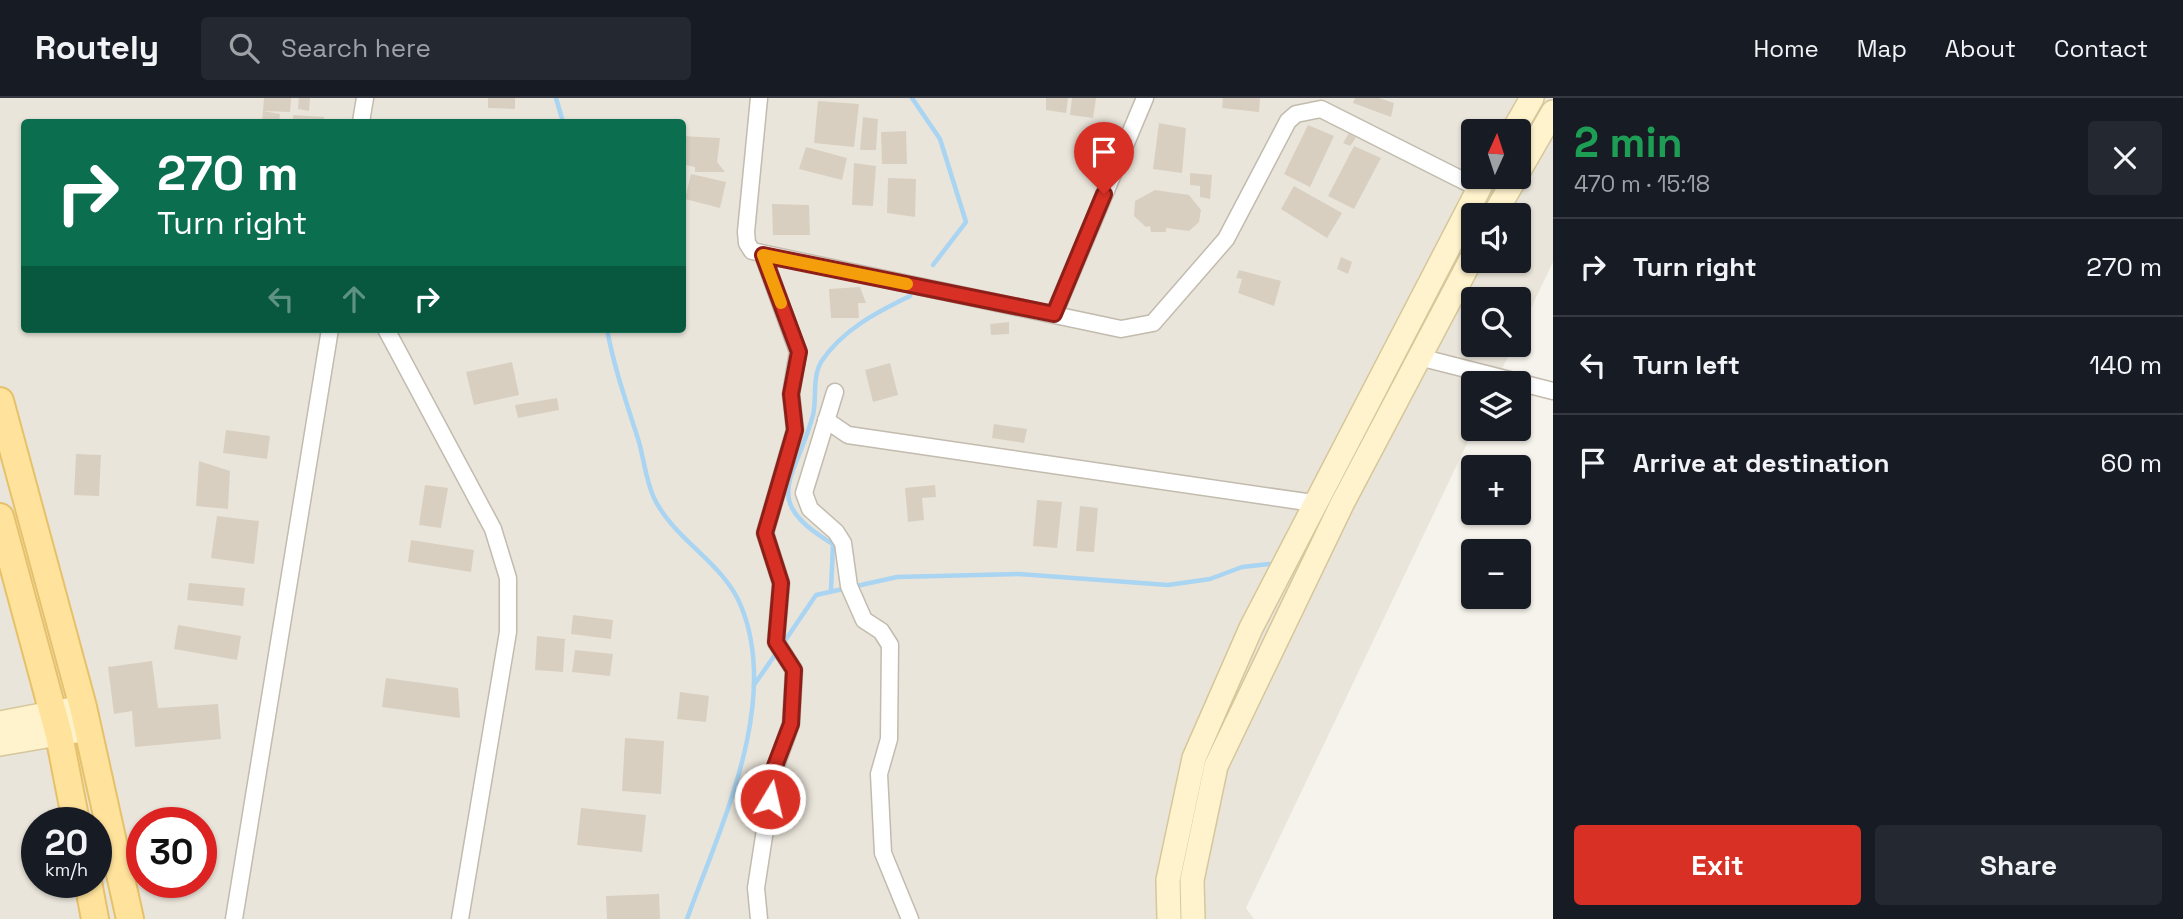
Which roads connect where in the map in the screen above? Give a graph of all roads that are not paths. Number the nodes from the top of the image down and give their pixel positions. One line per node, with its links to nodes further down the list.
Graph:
1 (365, 98): 7 (street)
2 (759, 98): 12 (street)
3 (1144, 98): 14 (street)
4 (1532, 98): 8 (street)
5 (1322, 104): 10 (street); 14 (street)
6 (1553, 112): 9 (street)
7 (362, 119)
8 (1520, 119)
9 (1531, 150)
10 (1461, 172)
11 (1477, 189): 22 (street)
12 (763, 255): 14 (street); 35 (street)
13 (1464, 273): 17 (street)
14 (1054, 314)
15 (329, 333): 33 (street)
16 (388, 333): 34 (street)
17 (1419, 357): 18 (street); 30 (street)
18 (1553, 391)
19 (835, 392): 21 (street)
20 (0, 401): 24 (main road)
21 (826, 420): 22 (street); 36 (street)
22 (1314, 503): 37 (street)
23 (0, 517): 26 (main road)
24 (86, 718): 26 (street); 32 (main road)
25 (0, 723): 26 (street)
26 (57, 725): 27 (street); 28 (main road)
27 (0, 744)
28 (73, 807)
29 (91, 898): 31 (main road)
30 (1193, 915): 37 (street)
31 (95, 919)
32 (130, 919)
33 (234, 919)
34 (460, 919)
35 (759, 919)
36 (910, 919)
37 (1168, 919)

